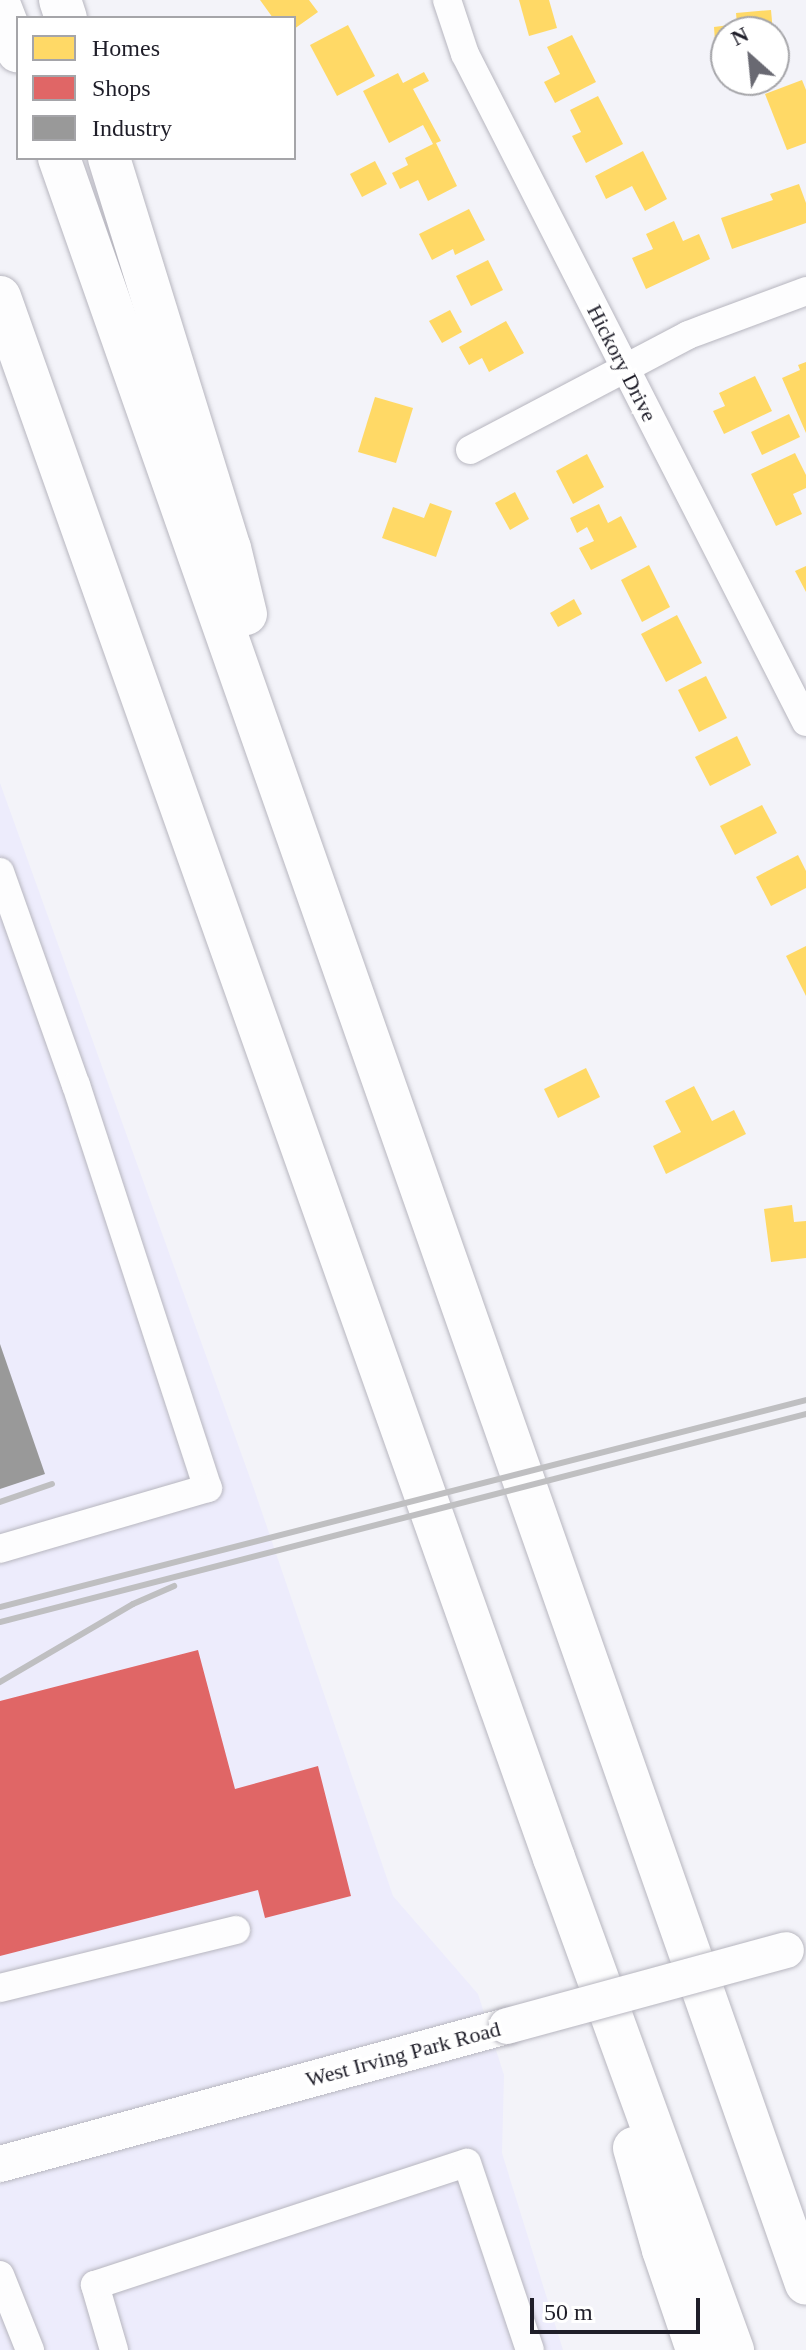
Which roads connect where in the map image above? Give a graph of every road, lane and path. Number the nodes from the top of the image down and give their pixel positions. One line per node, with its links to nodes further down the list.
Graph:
1 (444, 1): 8 (street, Hickory Drive)
2 (0, 6): 3 (highway)
3 (16, 47)
4 (60, 160): 11 (highway)
5 (110, 160): 11 (highway)
6 (806, 291): 8 (street)
7 (0, 297): 14 (highway)
8 (625, 370): 9 (street); 10 (street, Hickory Drive)
9 (470, 450)
10 (805, 718)
11 (304, 849): 20 (highway)
12 (0, 872): 13 (street)
13 (0, 1549)
14 (554, 1858): 24 (highway); 25 (highway)
15 (236, 1930): 17 (street)
16 (796, 1947): 18 (main road, West Irving Park Road, bridge)
17 (0, 1988)
18 (0, 2164)
19 (0, 2275): 21 (street)
20 (806, 2284)
21 (30, 2350)
22 (114, 2350): 23 (street)
23 (530, 2350)
24 (697, 2350)
25 (733, 2350)

